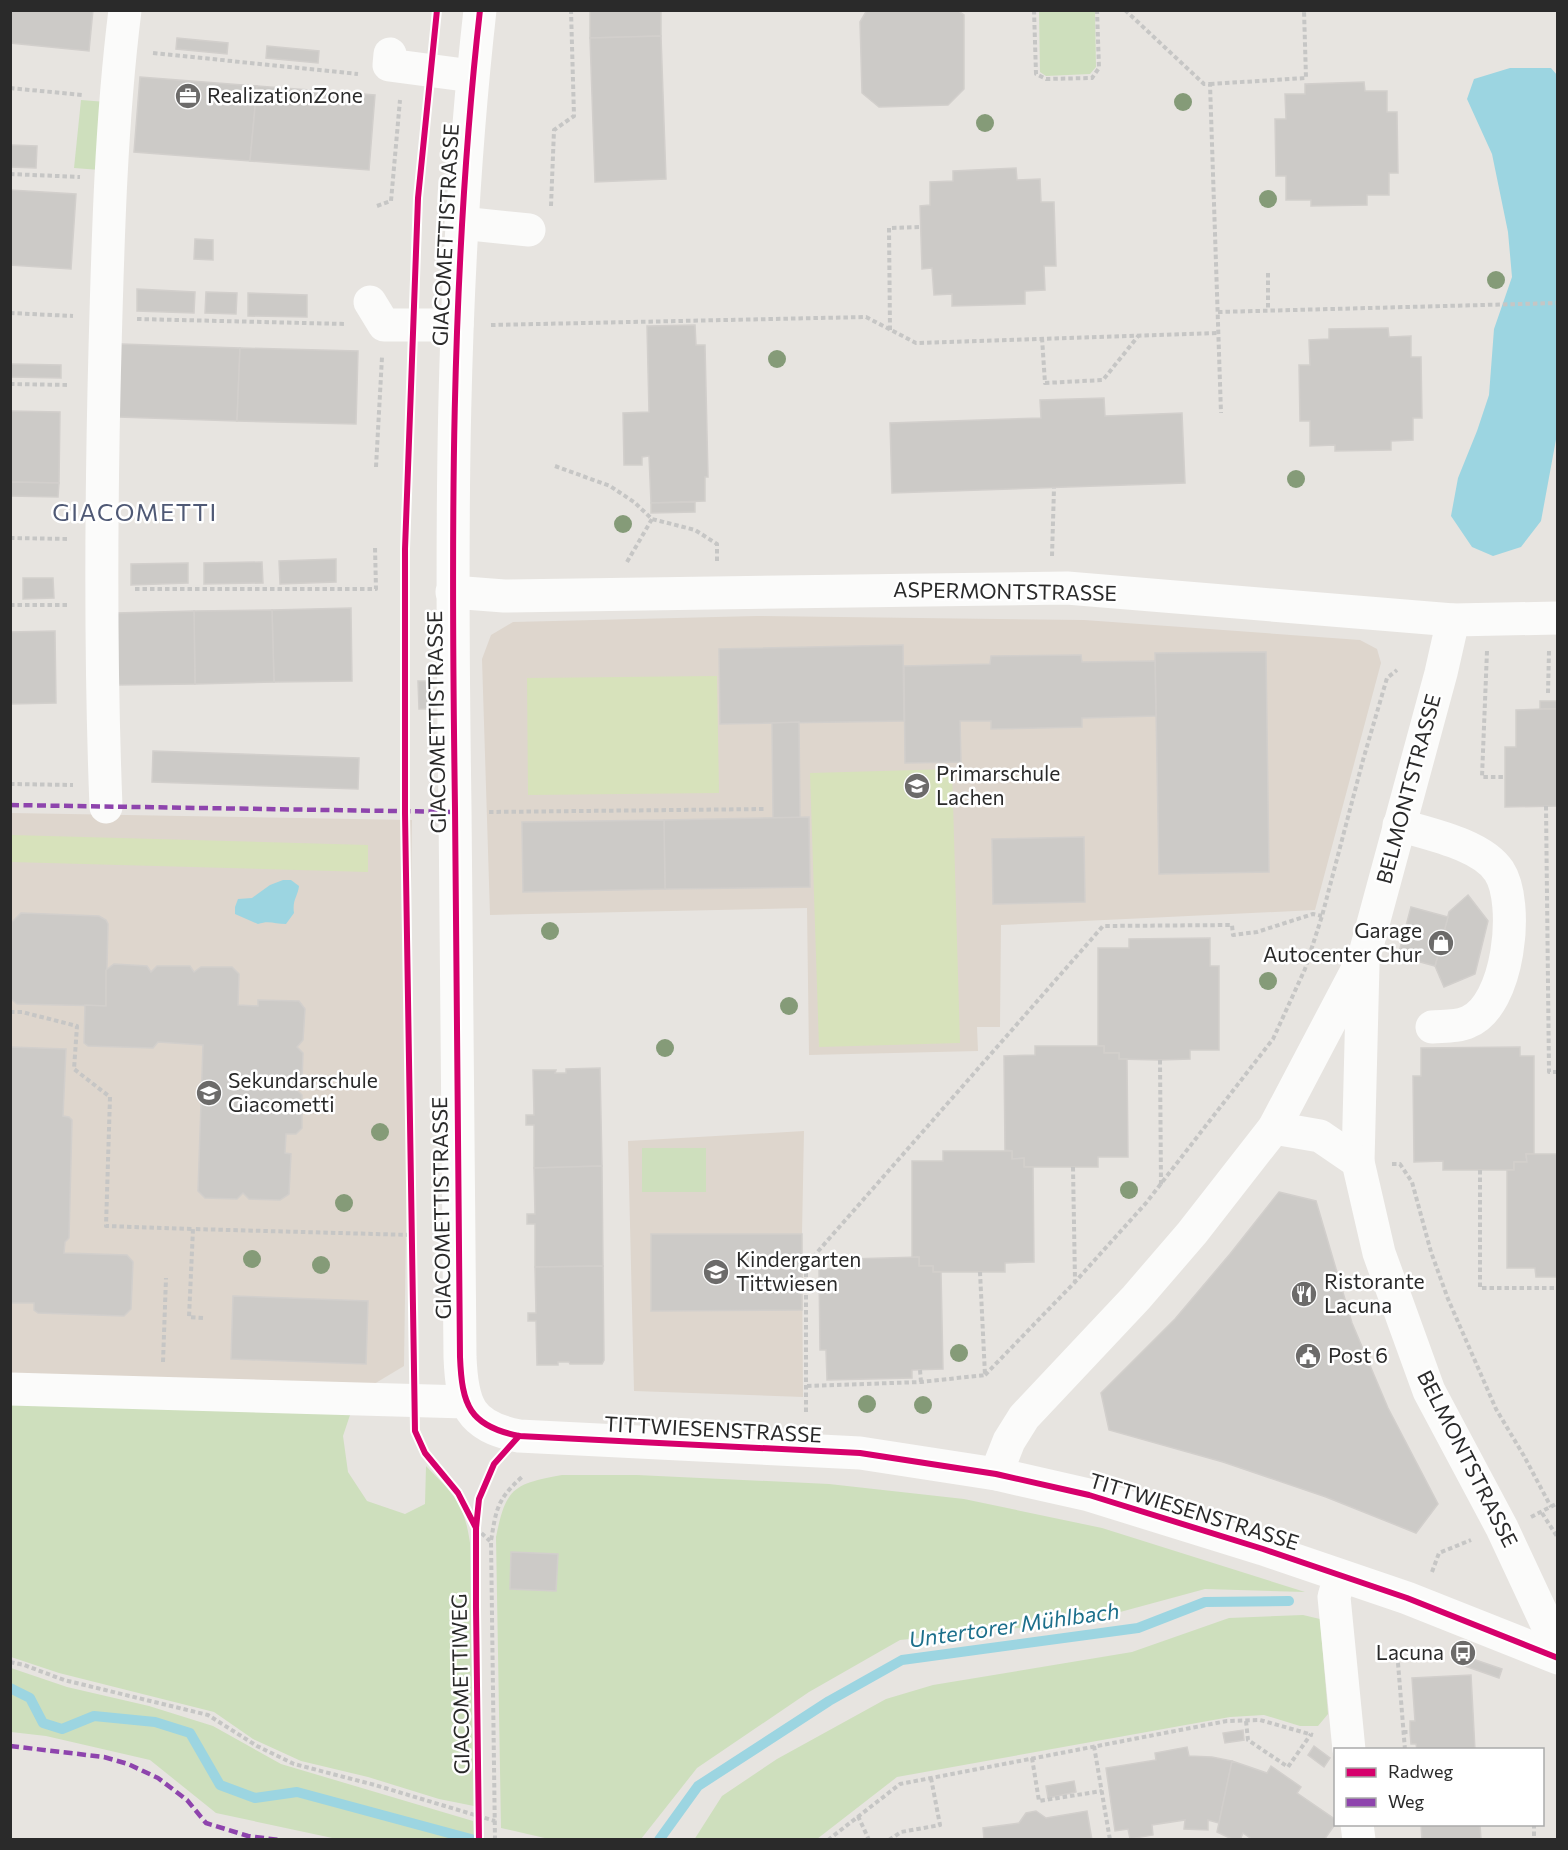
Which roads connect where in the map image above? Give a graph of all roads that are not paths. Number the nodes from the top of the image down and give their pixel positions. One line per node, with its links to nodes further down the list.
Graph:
1 (125, 10): 12 (street)
2 (480, 10): 4 (street, GIACOMETTISTRASSE)
3 (394, 62): 4 (street)
4 (472, 76): 5 (street, GIACOMETTISTRASSE)
5 (461, 223): 6 (street); 8 (street, GIACOMETTISTRASSE)
6 (529, 230)
7 (377, 314): 8 (street)
8 (469, 325): 9 (street, GIACOMETTISTRASSE)
9 (452, 592): 11 (street, ASPERMONTSTRASSE); 19 (street, GIACOMETTISTRASSE)
10 (1557, 618): 11 (street, ASPERMONTSTRASSE)
11 (1453, 620): 13 (street, BELMONTSTRASSE)
12 (105, 796)
13 (1399, 825): 14 (street, BELMONTSTRASSE); 15 (street)
14 (1364, 957): 16 (street, BELMONTSTRASSE); 17 (street, BELMONTSTRASSE)
15 (1432, 1027)
16 (1274, 1128): 17 (street); 20 (street, BELMONTSTRASSE)
17 (1372, 1162): 22 (street, BELMONTSTRASSE)
18 (10, 1389): 19 (street, TITTWIESENSTRASSE)
19 (476, 1414): 20 (street, TITTWIESENSTRASSE)
20 (996, 1474): 21 (street, TITTWIESENSTRASSE)
21 (1340, 1576): 23 (street, TITTWIESENSTRASSE); 24 (street)
22 (1557, 1648)
23 (1557, 1658)
24 (1349, 1747)

